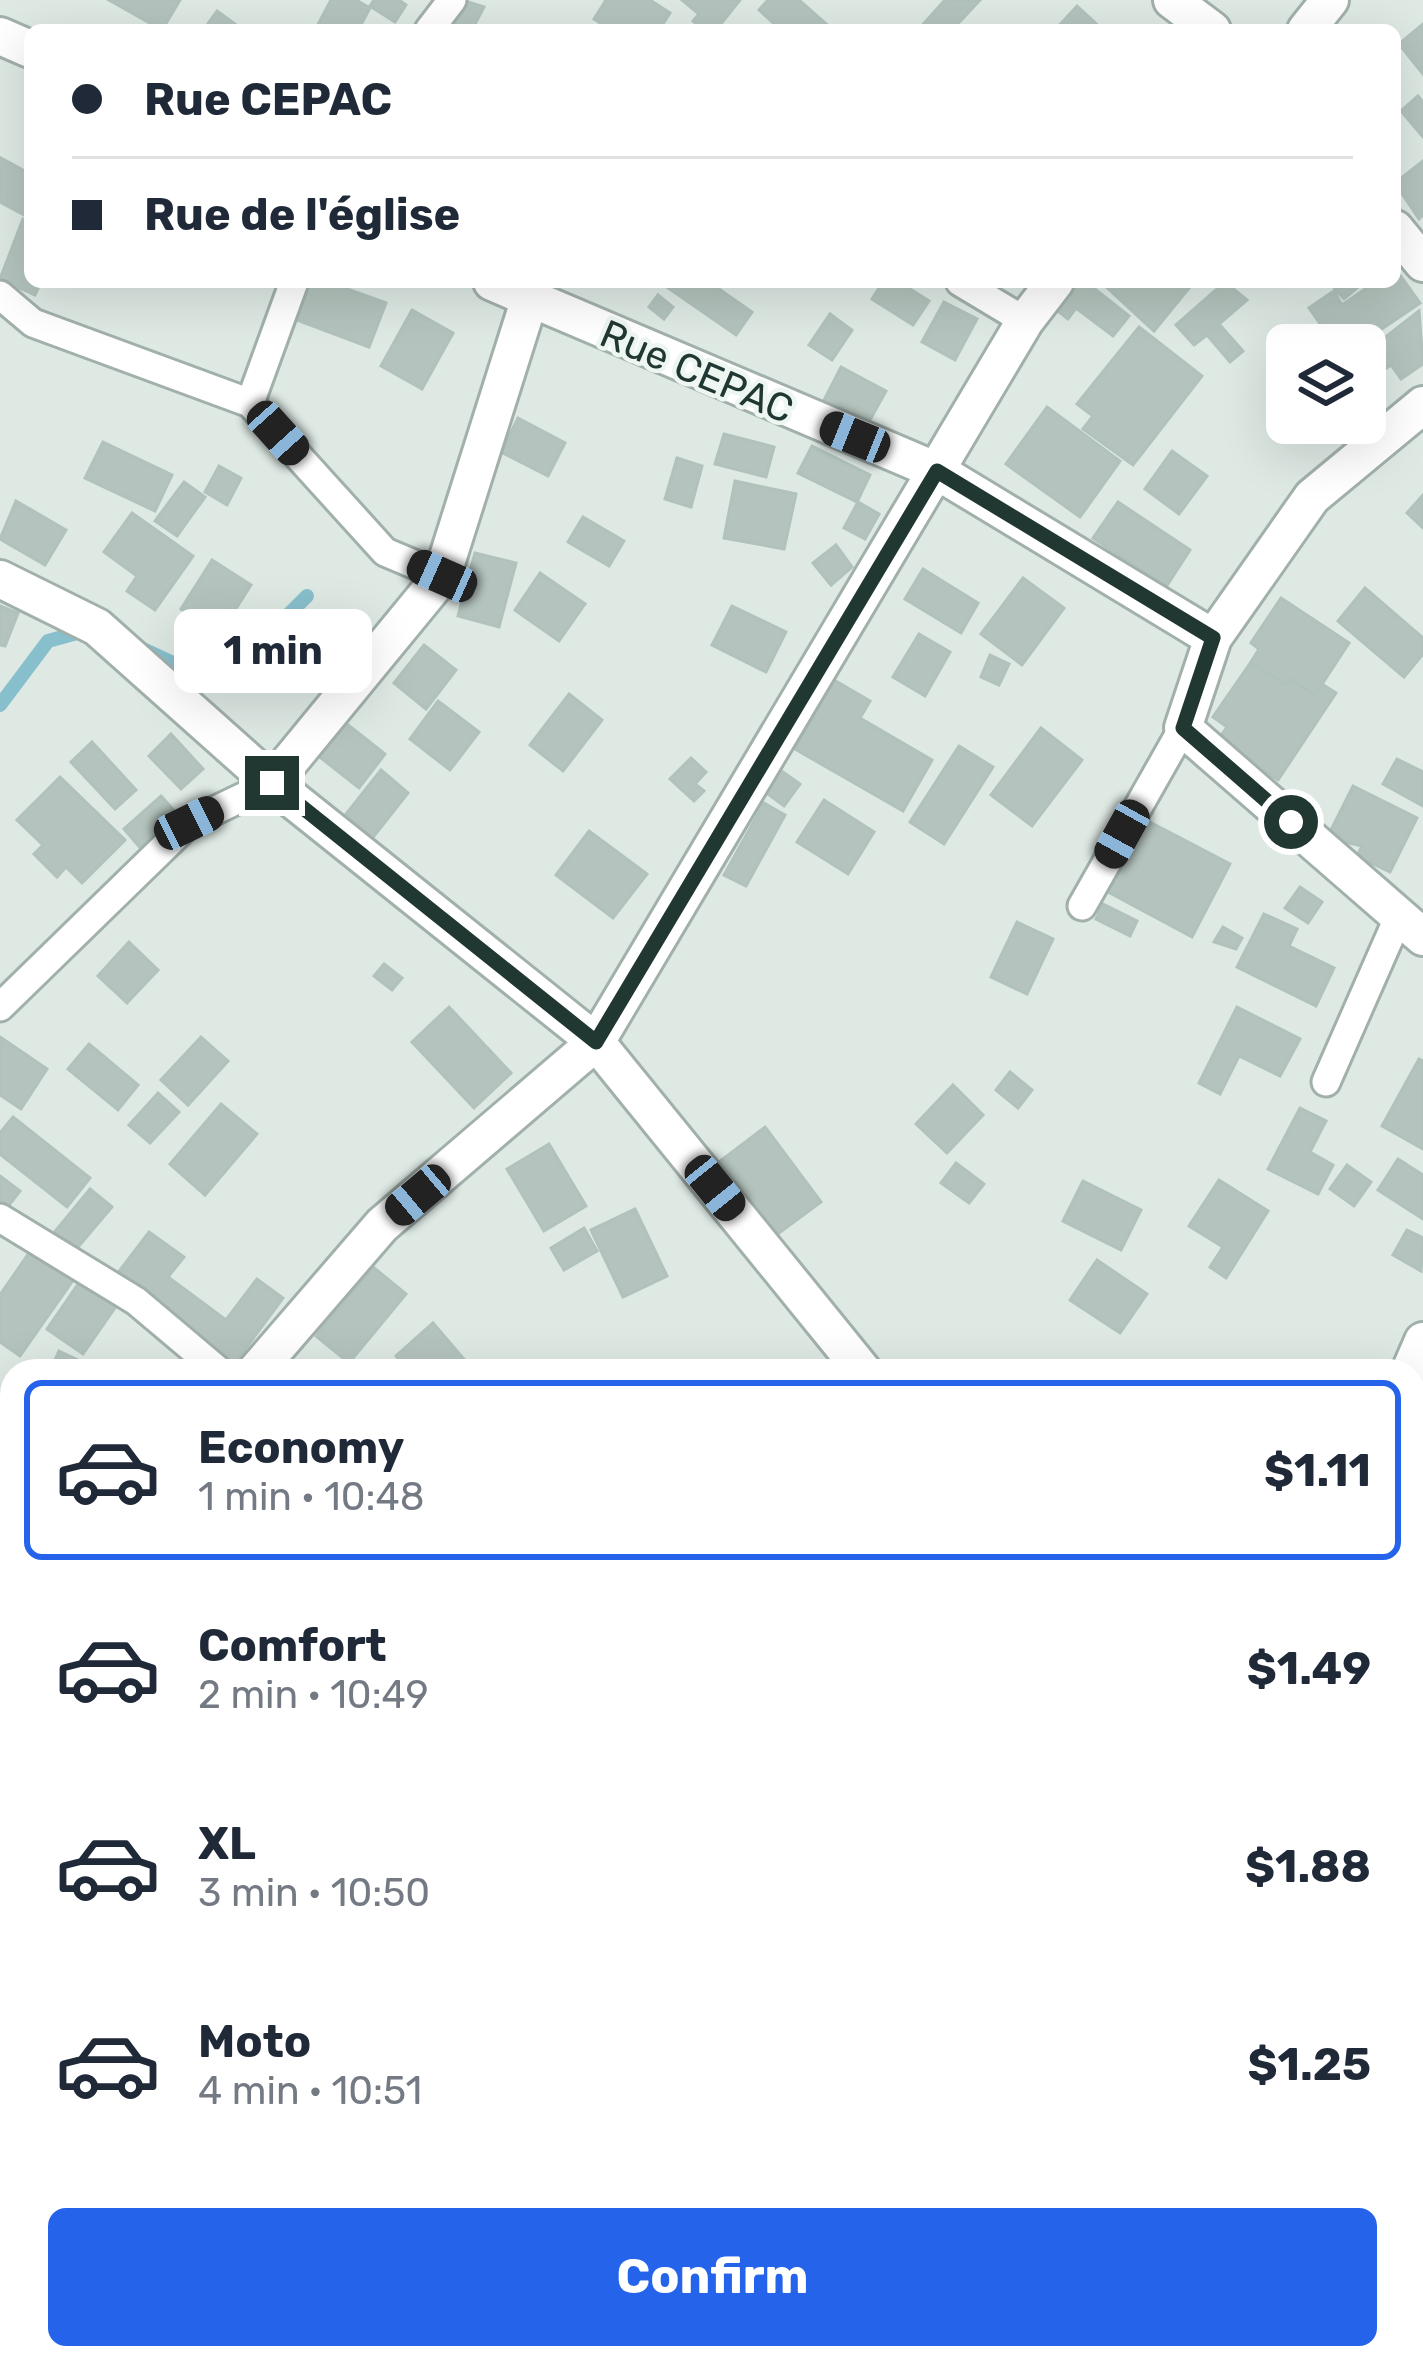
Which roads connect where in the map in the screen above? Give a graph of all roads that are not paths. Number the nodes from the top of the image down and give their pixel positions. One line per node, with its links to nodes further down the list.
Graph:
1 (452, 0): 4 (lane)
2 (1172, 0): 5 (street)
3 (1330, 0): 6 (street)
4 (434, 24)
5 (1203, 24)
6 (1311, 24)
7 (1401, 236): 8 (street)
8 (1423, 262)
9 (292, 288): 15 (lane)
10 (970, 288): 14 (lane)
11 (1050, 288): 14 (street)
12 (535, 291): 17 (street, Rue CEPAC); 18 (street)
13 (0, 295): 15 (lane)
14 (1025, 320): 17 (street)
15 (250, 403): 18 (lane)
16 (1423, 405): 20 (street)
17 (937, 471): 20 (street, Rue CEPAC); 26 (street)
18 (442, 576): 22 (street)
19 (0, 579): 22 (street)
20 (1213, 638): 21 (street)
21 (1183, 728): 23 (lane); 24 (street)
22 (272, 783): 25 (lane); 26 (street)
23 (1082, 906)
24 (1411, 927): 27 (lane)
25 (0, 1007)
26 (596, 1042): 30 (street); 31 (street)
27 (1326, 1082)
28 (0, 1218): 29 (lane)
29 (205, 1359)
30 (266, 1359)
31 (853, 1359)

